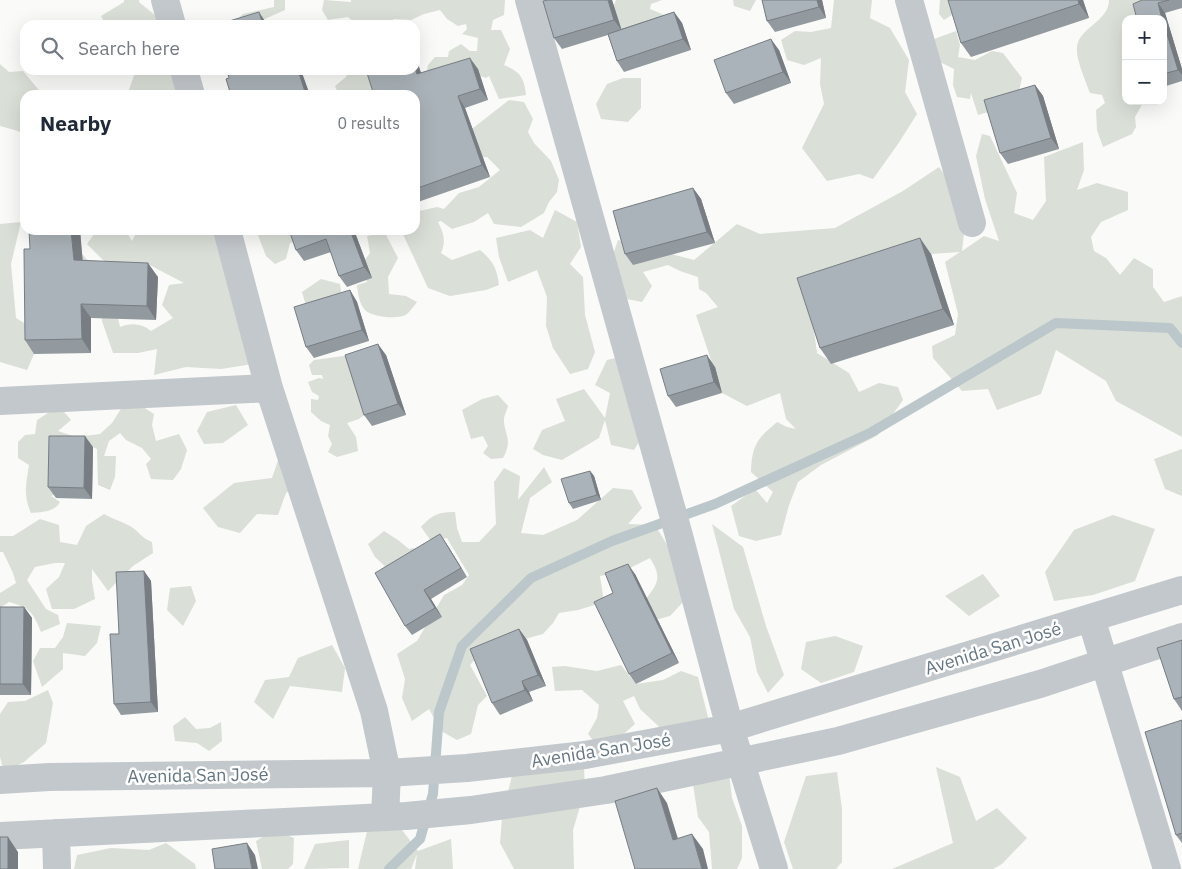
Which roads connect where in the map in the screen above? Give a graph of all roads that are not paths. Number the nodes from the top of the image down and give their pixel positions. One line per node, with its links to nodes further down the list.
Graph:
1 (165, 0): 4 (street)
2 (529, 0): 15 (street)
3 (909, 0): 7 (street)
4 (171, 20)
5 (185, 75): 6 (street)
6 (190, 90)
7 (972, 223)
8 (228, 235): 9 (street)
9 (270, 388): 10 (street); 17 (street)
10 (0, 402)
11 (1182, 590): 12 (street, Avenida San José)
12 (1091, 618): 14 (street); 15 (street, Avenida San José)
13 (1182, 637): 14 (street)
14 (1104, 662): 16 (street); 24 (street)
15 (730, 728): 16 (street); 17 (street, Avenida San José)
16 (741, 762): 19 (street); 23 (street)
17 (399, 772): 18 (street, Avenida San José); 19 (street)
18 (0, 780)
19 (396, 817): 20 (street)
20 (56, 833): 21 (street); 22 (street)
21 (0, 836)
22 (57, 869)
23 (774, 869)
24 (1167, 869)

